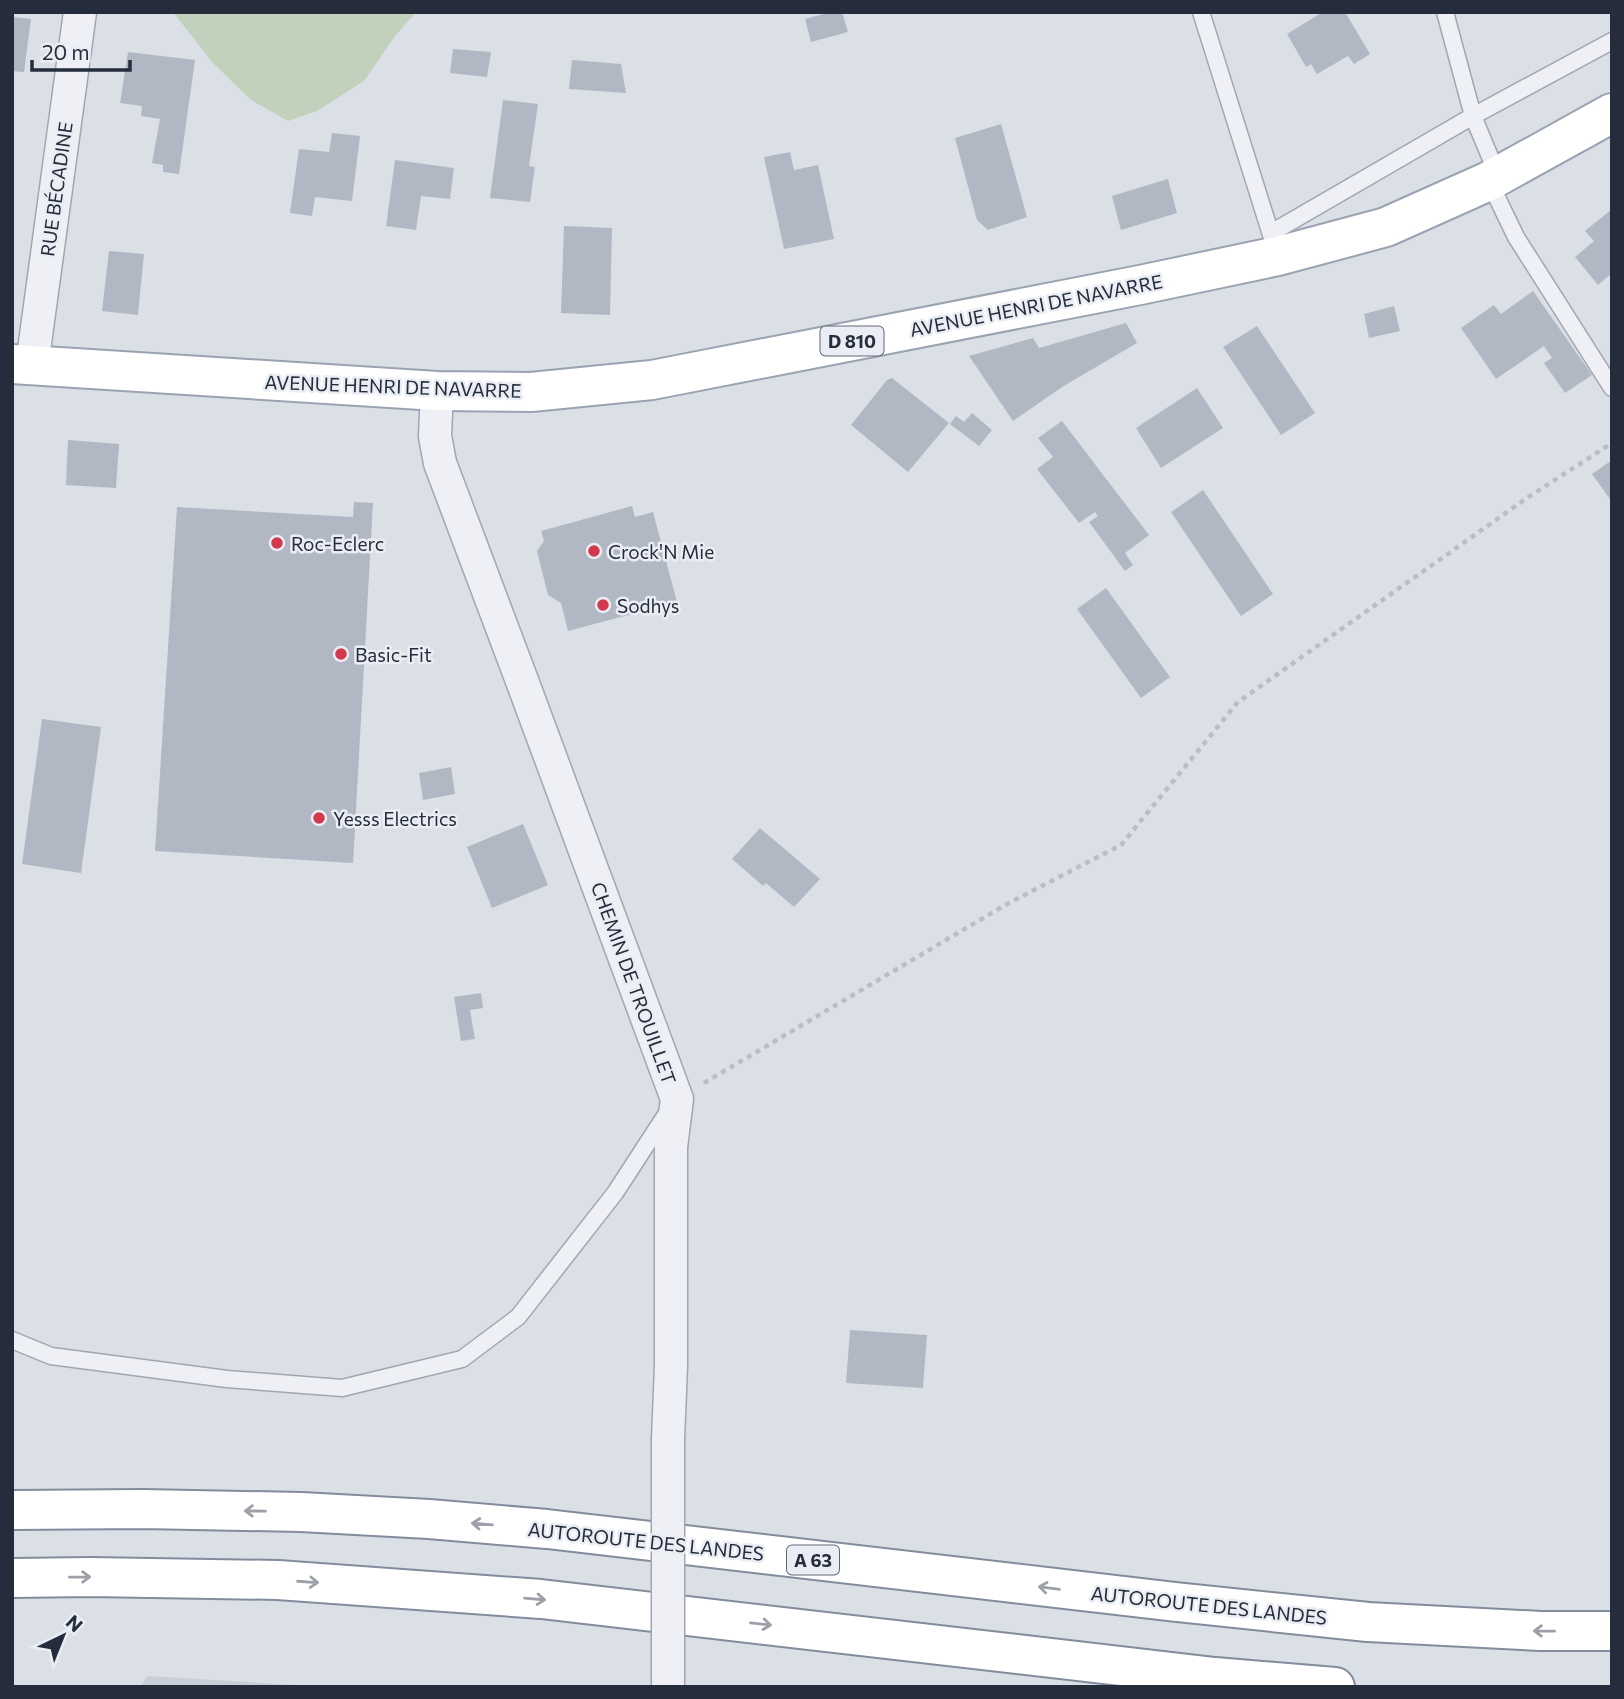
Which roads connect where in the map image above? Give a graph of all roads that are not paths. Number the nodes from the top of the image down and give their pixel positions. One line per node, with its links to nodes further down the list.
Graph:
1 (80, 12): 9 (street, RUE BÉCADINE)
2 (1201, 12): 8 (lane)
3 (1445, 12): 6 (lane)
4 (1612, 41): 6 (lane)
5 (1612, 113): 7 (main road, AVENUE HENRI DE NAVARRE / D 810)
6 (1473, 116): 7 (lane); 8 (lane)
7 (1494, 179): 8 (main road, AVENUE HENRI DE NAVARRE / D 810); 10 (lane)
8 (1275, 245): 11 (main road, AVENUE HENRI DE NAVARRE / D 810)
9 (22, 365): 11 (main road, AVENUE HENRI DE NAVARRE / D 810)
10 (1612, 388)
11 (437, 391): 12 (street, CHEMIN DE TROUILLET)
12 (677, 1099): 13 (lane); 17 (street, CHEMIN DE TROUILLET, bridge)
13 (12, 1340)
14 (12, 1510): 16 (main road, AUTOROUTE DES LANDES / A 63, one-way to 14)
15 (12, 1578): 18 (main road, one-way to 18)
16 (1612, 1631)
17 (668, 1687)
18 (1335, 1687)

